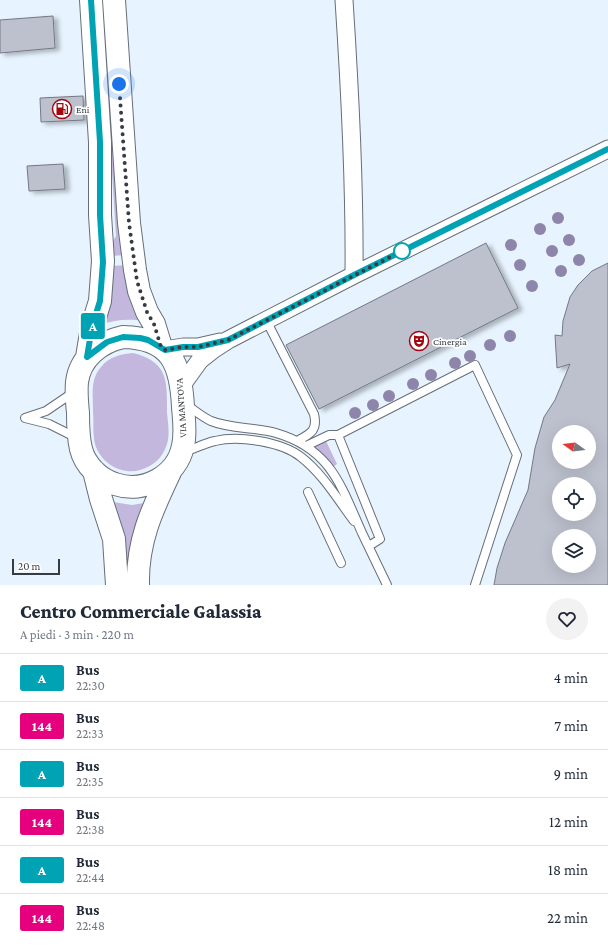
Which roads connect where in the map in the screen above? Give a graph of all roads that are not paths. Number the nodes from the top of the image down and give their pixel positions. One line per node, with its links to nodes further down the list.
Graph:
1 (91, 0): 9 (main road, VIA MANTOVA)
2 (114, 0): 8 (main road, VIA MANTOVA)
3 (344, 0): 5 (street)
4 (608, 149): 5 (street)
5 (354, 275): 6 (street)
6 (266, 320): 7 (street); 14 (lane)
7 (228, 340): 8 (street); 11 (street)
8 (163, 349): 9 (main road, VIA MANTOVA); 11 (main road, VIA MANTOVA)
9 (87, 357): 10 (main road, VIA MANTOVA)
10 (76, 390): 13 (main road, VIA MANTOVA); 13 (lane)
11 (182, 394): 14 (lane); 16 (main road, VIA MANTOVA)
12 (338, 435): 15 (lane); 21 (lane); 26 (lane)
13 (79, 439): 17 (main road, VIA MANTOVA)
14 (297, 441): 15 (lane)
15 (306, 446): 20 (lane)
16 (181, 453): 18 (main road, VIA MANTOVA); 20 (lane)
17 (94, 471): 18 (main road, VIA MANTOVA); 23 (main road, VIA MANTOVA)
18 (170, 472): 24 (main road, VIA MANTOVA)
19 (308, 492): 22 (lane)
20 (362, 532): 21 (lane)
21 (369, 546): 25 (lane)
22 (341, 563)
23 (117, 585)
24 (138, 585)
25 (387, 585)
26 (475, 585)

